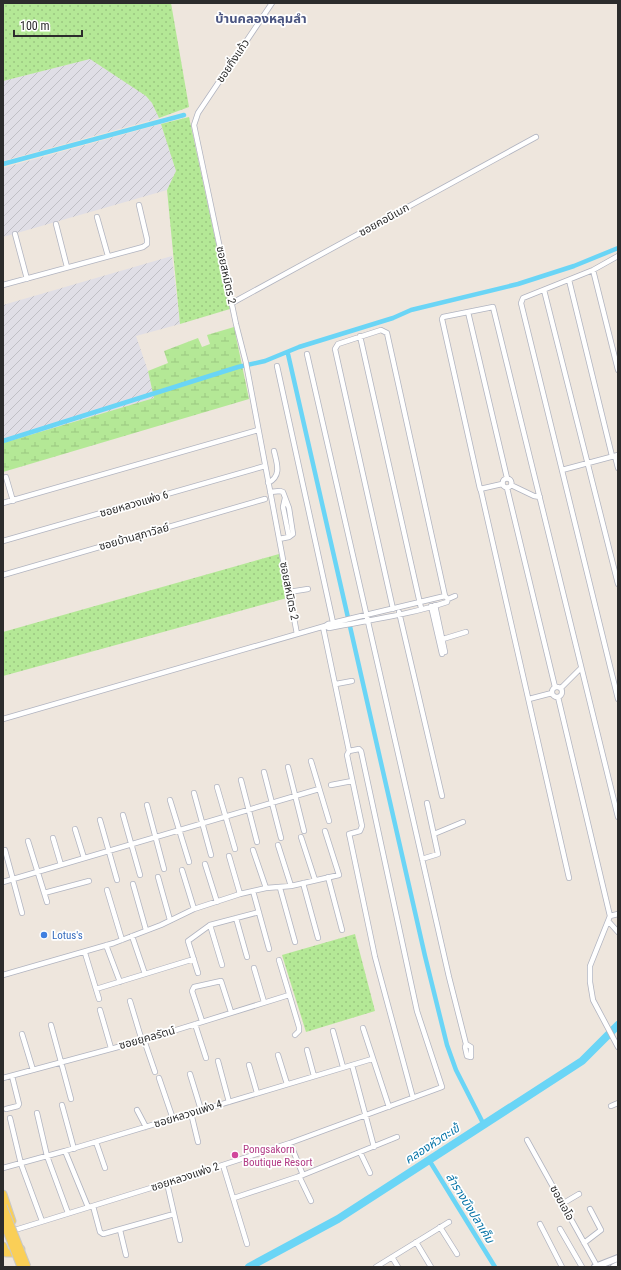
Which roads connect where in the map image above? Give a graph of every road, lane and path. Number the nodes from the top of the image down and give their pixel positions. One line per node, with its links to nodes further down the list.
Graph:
1 (272, 3): 2 (street, ซอยกิ่งแก้ว)
2 (195, 119): 16 (street, ซอยสหมิตร 2)
3 (536, 136): 16 (street, ซอยคอนิเมก)
4 (138, 206): 8 (street)
5 (97, 217): 8 (street)
6 (56, 224): 10 (street)
7 (15, 234): 12 (street)
8 (108, 256): 10 (street)
9 (618, 257): 11 (street)
10 (67, 267): 12 (street)
11 (593, 270): 13 (street); 21 (street)
12 (27, 279): 14 (street)
13 (569, 280): 15 (street); 24 (street)
14 (3, 285)
15 (544, 290): 25 (street); 28 (street)
16 (232, 303): 22 (street, ซอยสหมิตร 2)
17 (468, 312): 30 (street); 34 (street); 36 (street)
18 (360, 336): 47 (street); 48 (street); 50 (street)
19 (307, 354): 53 (street)
20 (277, 366): 56 (street)
21 (618, 370)
22 (258, 430): 26 (street, ซอยสหมิตร 2); 38 (street)
23 (274, 451): 31 (street)
24 (615, 456): 25 (street); 27 (street)
25 (589, 462): 28 (street); 43 (street)
26 (265, 466): 31 (street, ซอยสหมิตร 2); 41 (street, ซอยหลวงแพ่ง 6)
27 (618, 468)
28 (562, 470): 69 (street)
29 (6, 477): 38 (street)
30 (507, 478): 32 (street); 33 (street)
31 (268, 483): 35 (street, ซอยสหมิตร 2)
32 (502, 484): 33 (street); 34 (street)
33 (509, 486): 36 (street); 64 (street)
34 (480, 489): 68 (street)
35 (270, 492): 40 (street, ซอยสหมิตร 2); 40 (street)
36 (540, 497): 61 (street)
37 (265, 498): 42 (street, ซอยบ้านสุภาวัลย์)
38 (13, 500): 39 (street)
39 (3, 503)
40 (279, 539): 45 (street, ซอยสหมิตร 2)
41 (3, 541)
42 (3, 575)
43 (618, 584)
44 (308, 589): 45 (street)
45 (289, 592): 59 (street, ซอยสหมิตร 2)
46 (455, 596): 47 (street)
47 (447, 597): 48 (street); 49 (street)
48 (420, 602): 50 (street); 51 (street)
49 (433, 606): 51 (street); 60 (street); 60 (street)
50 (395, 608): 52 (street); 53 (street)
51 (421, 608): 52 (street)
52 (399, 614): 55 (street); 82 (street)
53 (366, 616): 54 (street); 55 (street)
54 (359, 620): 55 (street); 56 (street)
55 (367, 622): 115 (street)
56 (334, 625): 57 (street)
57 (324, 627): 59 (street); 63 (street)
58 (466, 632): 60 (street)
59 (298, 634): 70 (street)
60 (443, 639)
61 (581, 668): 65 (street); 90 (street)
62 (352, 680): 63 (street)
63 (336, 684): 71 (street)
64 (555, 687): 65 (street); 66 (street)
65 (561, 688): 67 (street)
66 (552, 693): 67 (street); 68 (street)
67 (558, 697): 146 (street)
68 (529, 699): 125 (street)
69 (618, 699)
70 (3, 719)
71 (349, 750): 76 (street); 206 (street, ซอยหลวงแพ่ง 2)
72 (311, 761): 79 (street)
73 (288, 767): 81 (street)
74 (264, 772): 84 (street)
75 (241, 780): 87 (street)
76 (352, 780): 77 (street); 206 (street)
77 (331, 785)
78 (216, 787): 89 (street)
79 (319, 789): 81 (street); 92 (street)
80 (194, 792): 94 (street)
81 (295, 796): 84 (street); 97 (street)
82 (442, 796)
83 (170, 800): 96 (street)
84 (272, 803): 87 (street); 103 (street)
85 (427, 803): 99 (street)
86 (146, 805): 100 (street)
87 (249, 810): 89 (street); 105 (street)
88 (123, 815): 106 (street)
89 (225, 816): 94 (street); 108 (street)
90 (618, 817)
91 (100, 820): 111 (street)
92 (329, 820)
93 (463, 822): 99 (street)
94 (202, 823): 96 (street); 112 (street)
95 (75, 828): 114 (street)
96 (179, 830): 100 (street); 116 (street)
97 (304, 831)
98 (325, 832): 124 (street)
99 (434, 834): 115 (street)
100 (155, 837): 106 (street); 119 (street)
101 (301, 837): 128 (street)
102 (52, 838): 118 (street)
103 (281, 838)
104 (28, 841): 121 (street)
105 (257, 842)
106 (131, 844): 111 (street); 122 (street)
107 (278, 845): 133 (street)
108 (235, 849)
109 (5, 850): 126 (street)
110 (253, 850): 134 (street)
111 (109, 851): 114 (street); 127 (street)
112 (211, 855)
113 (229, 856): 139 (street)
114 (84, 858): 118 (street)
115 (422, 859): 185 (street)
116 (189, 862)
117 (205, 864): 141 (street)
118 (61, 865): 121 (street)
119 (164, 869)
120 (182, 870): 142 (street)
121 (38, 872): 126 (street); 138 (street)
122 (140, 875)
123 (158, 877): 148 (street)
124 (328, 877): 128 (street); 152 (street)
125 (569, 878)
126 (13, 879): 130 (street); 144 (street)
127 (117, 880)
128 (315, 880): 131 (street)
129 (89, 881): 138 (street)
130 (3, 882)
131 (303, 883): 133 (street); 155 (street)
132 (133, 884): 151 (street)
133 (291, 886): 135 (street)
134 (266, 888): 135 (street); 137 (street)
135 (280, 888): 157 (street)
136 (107, 890): 156 (street)
137 (253, 891): 139 (street); 143 (street)
138 (44, 893): 140 (street)
139 (240, 894): 141 (street)
140 (47, 902)
141 (217, 902): 142 (street)
142 (194, 909): 148 (street)
143 (259, 912): 147 (street); 159 (street)
144 (22, 913)
145 (618, 914): 146 (street)
146 (610, 916): 149 (street)
147 (236, 918): 150 (street); 161 (street)
148 (170, 920): 151 (street)
149 (609, 922): 153 (street); 186 (street)
150 (210, 925): 162 (street); 164 (street)
151 (146, 930): 154 (street)
152 (342, 930)
153 (618, 932)
154 (132, 936): 156 (street); 167 (street)
155 (318, 938)
156 (122, 940): 158 (street)
157 (295, 942)
158 (106, 945): 160 (street); 169 (street)
159 (269, 949)
160 (85, 953): 168 (street); 170 (street)
161 (246, 957)
162 (194, 959): 166 (street); 167 (street)
163 (279, 960): 171 (street)
164 (222, 965)
165 (254, 968): 174 (street)
166 (198, 973)
167 (145, 974): 169 (street)
168 (3, 976)
169 (120, 982): 170 (street)
170 (96, 989): 172 (street)
171 (289, 995): 174 (street, ซอยยุคลรัตน์); 183 (street)
172 (99, 999)
173 (130, 1001): 184 (street)
174 (264, 1002): 176 (street, ซอยยุคลรัตน์)
175 (100, 1010): 187 (street)
176 (231, 1012): 177 (street, ซอยยุคลรัตน์); 177 (street)
177 (202, 1021): 178 (street, ซอยยุคลรัตน์)
178 (195, 1024): 184 (street, ซอยยุคลรัตน์); 190 (street)
179 (52, 1025): 193 (street)
180 (363, 1028): 191 (street)
181 (333, 1031): 196 (street)
182 (22, 1034): 197 (street)
183 (295, 1035)
184 (143, 1040): 187 (street, ซอยยุคลรัตน์); 198 (street)
185 (466, 1044)
186 (618, 1047)
187 (112, 1048): 193 (street, ซอยยุคลรัตน์)
188 (307, 1050): 201 (street)
189 (278, 1055): 204 (street)
190 (206, 1058)
191 (372, 1059): 195 (street, ซอยหลวงแพ่ง 4); 212 (street)
192 (218, 1061): 208 (street)
193 (62, 1062): 197 (street, ซอยยุคลรัตน์); 207 (street)
194 (250, 1065): 205 (street)
195 (352, 1065): 196 (street, ซอยหลวงแพ่ง 4); 218 (street)
196 (343, 1067): 201 (street, ซอยหลวงแพ่ง 4)
197 (33, 1070): 200 (street, ซอยยุคลรัตน์)
198 (155, 1072)
199 (190, 1074): 215 (street)
200 (12, 1076): 202 (street, ซอยยุคลรัตน์); 213 (street)
201 (314, 1076): 204 (street, ซอยหลวงแพ่ง 4)
202 (3, 1078)
203 (159, 1078): 220 (street)
204 (287, 1084): 205 (street, ซอยหลวงแพ่ง 4)
205 (257, 1093): 208 (street, ซอยหลวงแพ่ง 4)
206 (413, 1098): 212 (street, ซอยหลวงแพ่ง 2)
207 (71, 1099)
208 (229, 1102): 215 (street, ซอยหลวงแพ่ง 4)
209 (618, 1103): 211 (street)
210 (62, 1105): 228 (street)
211 (611, 1106)
212 (389, 1107): 218 (street, ซอยหลวงแพ่ง 2)
213 (6, 1109)
214 (138, 1110): 221 (street)
215 (201, 1110): 217 (street, ซอยหลวงแพ่ง 4)
216 (37, 1113): 231 (street)
217 (191, 1113): 220 (street, ซอยหลวงแพ่ง 4); 225 (street)
218 (364, 1116): 226 (street, ซอยหลวงแพ่ง 2); 227 (street)
219 (10, 1118): 232 (street)
220 (173, 1119): 221 (street, ซอยหลวงแพ่ง 4)
221 (146, 1127): 224 (street, ซอยหลวงแพ่ง 4)
222 (397, 1137): 227 (street)
223 (527, 1140): 243 (street, ซอยเอโอ)
224 (96, 1142): 228 (street, ซอยหลวงแพ่ง 4); 235 (street)
225 (198, 1142)
226 (290, 1143): 233 (street, ซอยหลวงแพ่ง 2); 237 (street)
227 (374, 1147): 230 (street)
228 (74, 1149): 229 (street, ซอยหลวงแพ่ง 4)
229 (65, 1152): 231 (street, ซอยหลวงแพ่ง 4); 246 (street)
230 (360, 1152): 236 (street); 237 (street)
231 (47, 1156): 232 (street, ซอยหลวงแพ่ง 4); 248 (street)
232 (21, 1164): 234 (street, ซอยหลวงแพ่ง 4); 251 (street)
233 (223, 1165): 238 (street, ซอยหลวงแพ่ง 2); 241 (street)
234 (3, 1168)
235 (105, 1168)
236 (370, 1173)
237 (301, 1176): 241 (street); 242 (street)
238 (167, 1183): 245 (street, ซอยหลวงแพ่ง 2); 249 (street)
239 (3, 1194): 258 (main road)
240 (579, 1194): 243 (street)
241 (234, 1198): 263 (street)
242 (311, 1201)
243 (562, 1204): 262 (street, ซอยเอโอ)
244 (3, 1206): 271 (main road, bridge)
245 (93, 1206): 246 (street, ซอยหลวงแพ่ง 2); 259 (street)
246 (88, 1207): 248 (street, ซอยหลวงแพ่ง 2)
247 (590, 1209): 262 (street)
248 (68, 1213): 251 (street, ซอยหลวงแพ่ง 2)
249 (174, 1214): 259 (street); 260 (street)
250 (3, 1216): 271 (main road, bridge)
251 (42, 1221): 258 (street, ซอยหลวงแพ่ง 2)
252 (3, 1222): 270 (main road, bridge)
253 (449, 1222): 255 (street)
254 (540, 1224): 275 (street)
255 (440, 1227): 261 (street); 265 (street)
256 (560, 1229): 276 (street)
257 (3, 1230): 270 (main road, bridge)
258 (15, 1230): 264 (main road)
259 (120, 1230): 266 (street)
260 (180, 1240)
261 (416, 1242): 267 (street); 274 (street)
262 (584, 1243): 277 (street, ซอยเอโอ)
263 (247, 1244)
264 (3, 1246)
265 (457, 1254)
266 (126, 1255)
267 (392, 1257): 272 (street); 273 (street)
268 (618, 1258): 277 (main road)
269 (618, 1265): 278 (main road)
270 (19, 1267)
271 (26, 1267)
272 (376, 1267)
273 (398, 1267)
274 (431, 1267)
275 (562, 1267)
276 (582, 1267)
277 (596, 1267)
278 (614, 1267)

